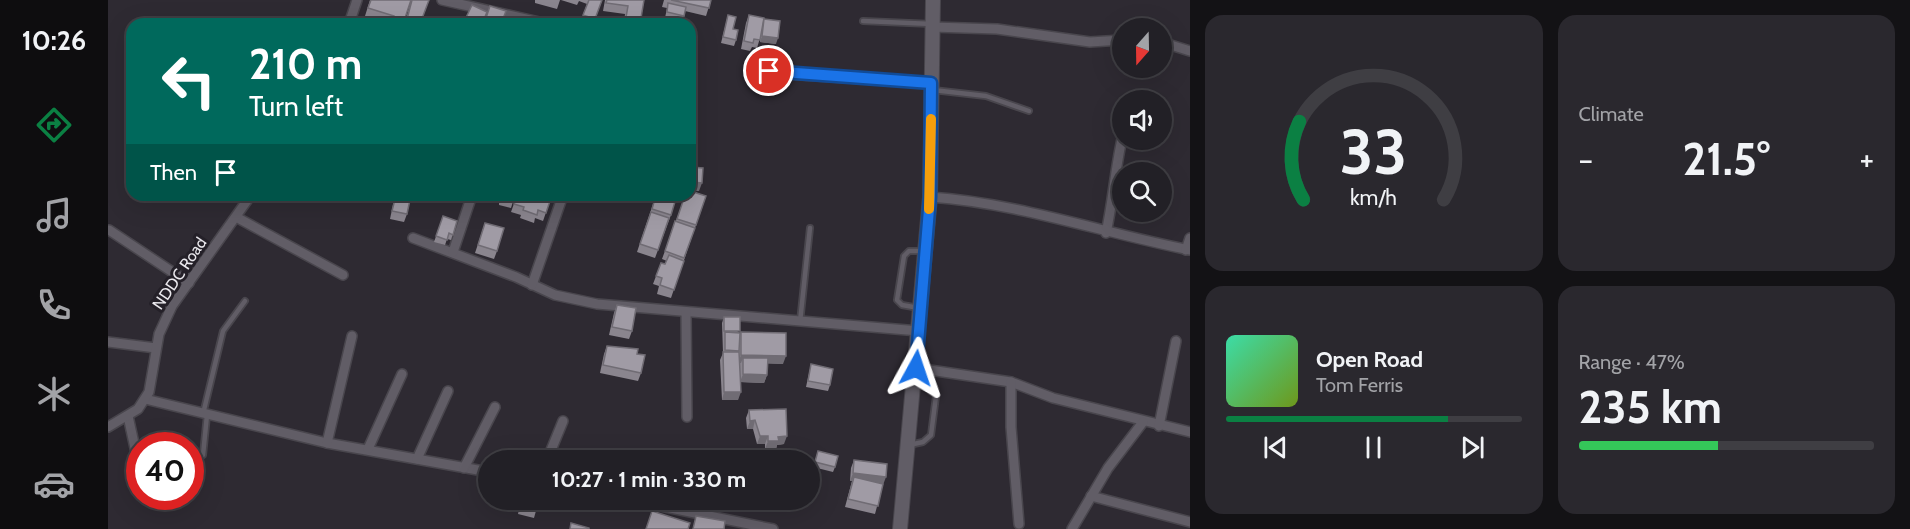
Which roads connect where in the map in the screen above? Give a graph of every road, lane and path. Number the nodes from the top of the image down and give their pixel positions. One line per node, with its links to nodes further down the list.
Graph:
1 (357, 0): 4 (street)
2 (442, 0): 5 (street)
3 (933, 0): 7 (street)
4 (351, 18)
5 (522, 18)
6 (862, 21): 7 (lane)
7 (932, 26): 8 (street); 12 (street)
8 (1112, 41)
9 (1172, 45): 10 (street)
10 (1190, 51)
11 (753, 68): 12 (street)
12 (931, 87): 13 (lane); 15 (street)
13 (1029, 111)
14 (1119, 150): 22 (street)
15 (930, 197): 22 (street); 26 (street)
16 (247, 201): 19 (street, NDDC Road)
17 (470, 201): 27 (street)
18 (561, 201): 30 (street)
19 (236, 217): 28 (street); 29 (street, NDDC Road)
20 (810, 228): 34 (lane)
21 (109, 230): 29 (street)
22 (1106, 233): 25 (street)
23 (413, 238): 27 (street)
24 (1190, 238): 25 (street)
25 (1188, 250)
26 (926, 251): 32 (street); 32 (lane)
27 (453, 252): 30 (street)
28 (343, 275)
29 (189, 283): 39 (street, NDDC Road)
30 (532, 285): 33 (street)
31 (245, 301): 46 (lane)
32 (921, 308): 35 (street)
33 (686, 312): 34 (street); 48 (street)
34 (800, 322): 35 (street)
35 (919, 331): 40 (street)
36 (352, 336): 55 (street)
37 (1176, 340): 51 (street)
38 (108, 342): 39 (street)
39 (156, 348): 44 (street, NDDC Road)
40 (915, 372): 42 (street); 56 (street); 56 (lane)
41 (402, 374): 57 (street)
42 (1011, 382): 50 (street); 66 (street)
43 (448, 391): 60 (street)
44 (145, 399): 46 (street); 47 (street)
45 (495, 407): 61 (street)
46 (205, 415): 55 (street); 59 (lane)
47 (128, 416): 52 (street); 53 (street)
48 (687, 417)
49 (563, 421): 58 (street)
50 (1143, 422): 51 (street); 63 (street)
51 (1159, 426): 54 (street)
52 (108, 427)
53 (131, 432)
54 (1190, 432)
55 (327, 443): 57 (street)
56 (909, 445): 68 (street)
57 (368, 449): 60 (street)
58 (551, 450)
59 (204, 455)
60 (417, 459): 61 (street)
61 (464, 468): 62 (street)
62 (478, 470)
63 (1091, 496): 65 (street); 69 (street)
64 (680, 510): 67 (street)
65 (1190, 522)
66 (1019, 524)
67 (773, 529)
68 (900, 529)
69 (1072, 529)

